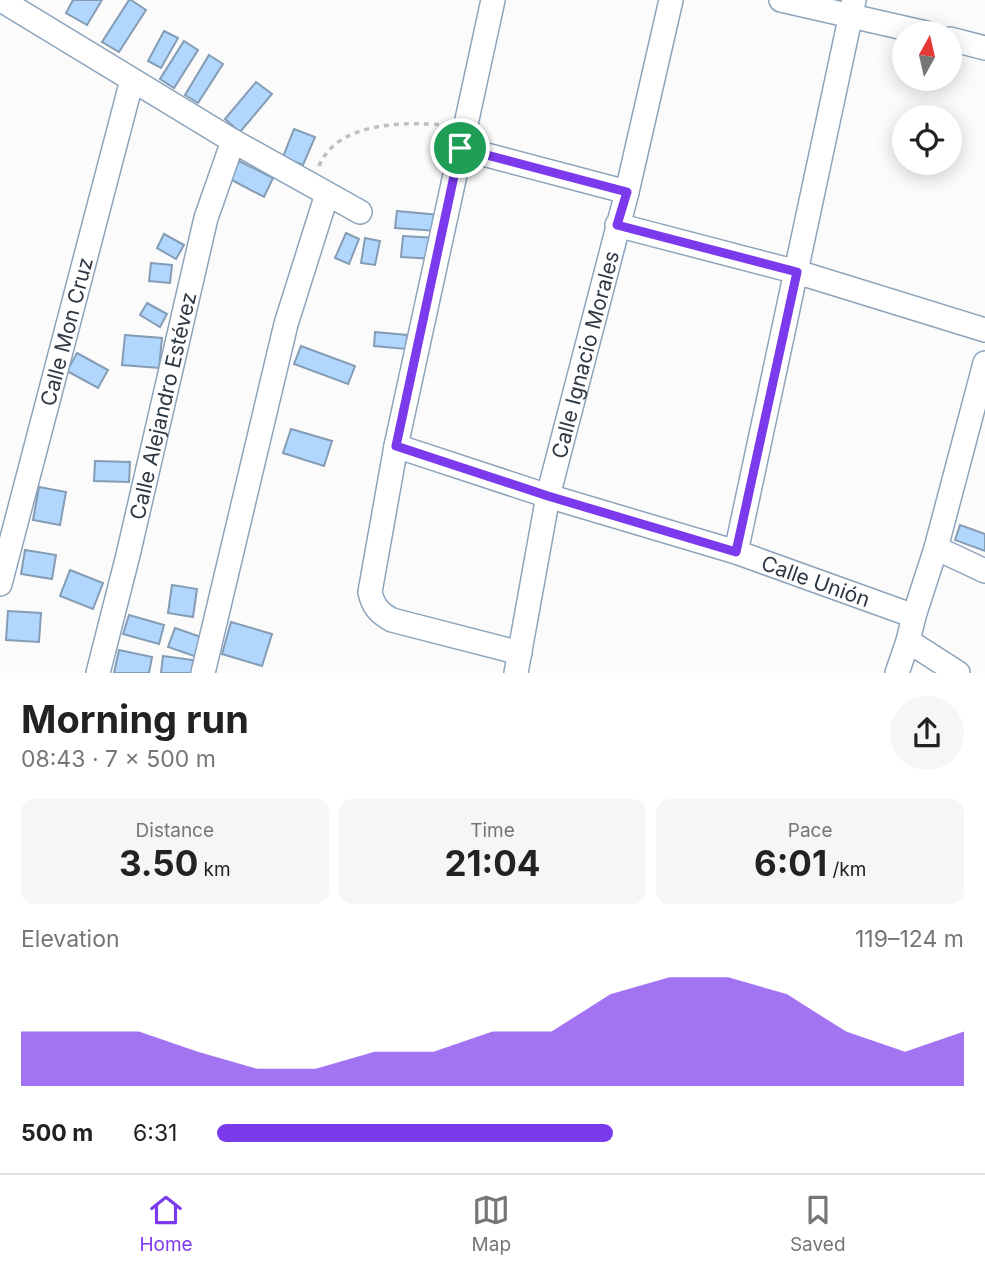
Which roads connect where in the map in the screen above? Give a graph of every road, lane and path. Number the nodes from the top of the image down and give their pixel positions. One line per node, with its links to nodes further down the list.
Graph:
1 (1, 0): 9 (street)
2 (492, 0): 10 (street)
3 (671, 0): 13 (street, Calle Ignacio Morales)
4 (781, 0): 5 (street)
5 (852, 8): 6 (street); 16 (street)
6 (892, 22)
7 (962, 42): 8 (street)
8 (985, 48)
9 (132, 80): 11 (street); 25 (street, Calle Mon Cruz)
10 (463, 137): 12 (path); 13 (street); 20 (street)
11 (233, 141): 12 (street); 29 (street, Calle Alejandro Estévez)
12 (319, 190): 14 (street); 30 (street)
13 (627, 192): 15 (street, Calle Ignacio Morales)
14 (360, 212)
15 (617, 225): 16 (street); 21 (street, Calle Ignacio Morales)
16 (797, 272): 17 (street); 23 (street)
17 (985, 330)
18 (985, 363): 19 (street)
19 (979, 412): 22 (street)
20 (396, 446): 21 (street, Calle Unión); 28 (street)
21 (548, 496): 23 (street, Calle Unión); 28 (street, Calle Ignacio Morales)
22 (936, 548): 24 (street); 26 (street)
23 (736, 552): 26 (street, Calle Unión)
24 (985, 571)
25 (0, 584)
26 (914, 616): 27 (street)
27 (908, 641): 31 (street); 32 (street)
28 (518, 663)
29 (98, 673)
30 (203, 673)
31 (897, 673)
32 (958, 673)

